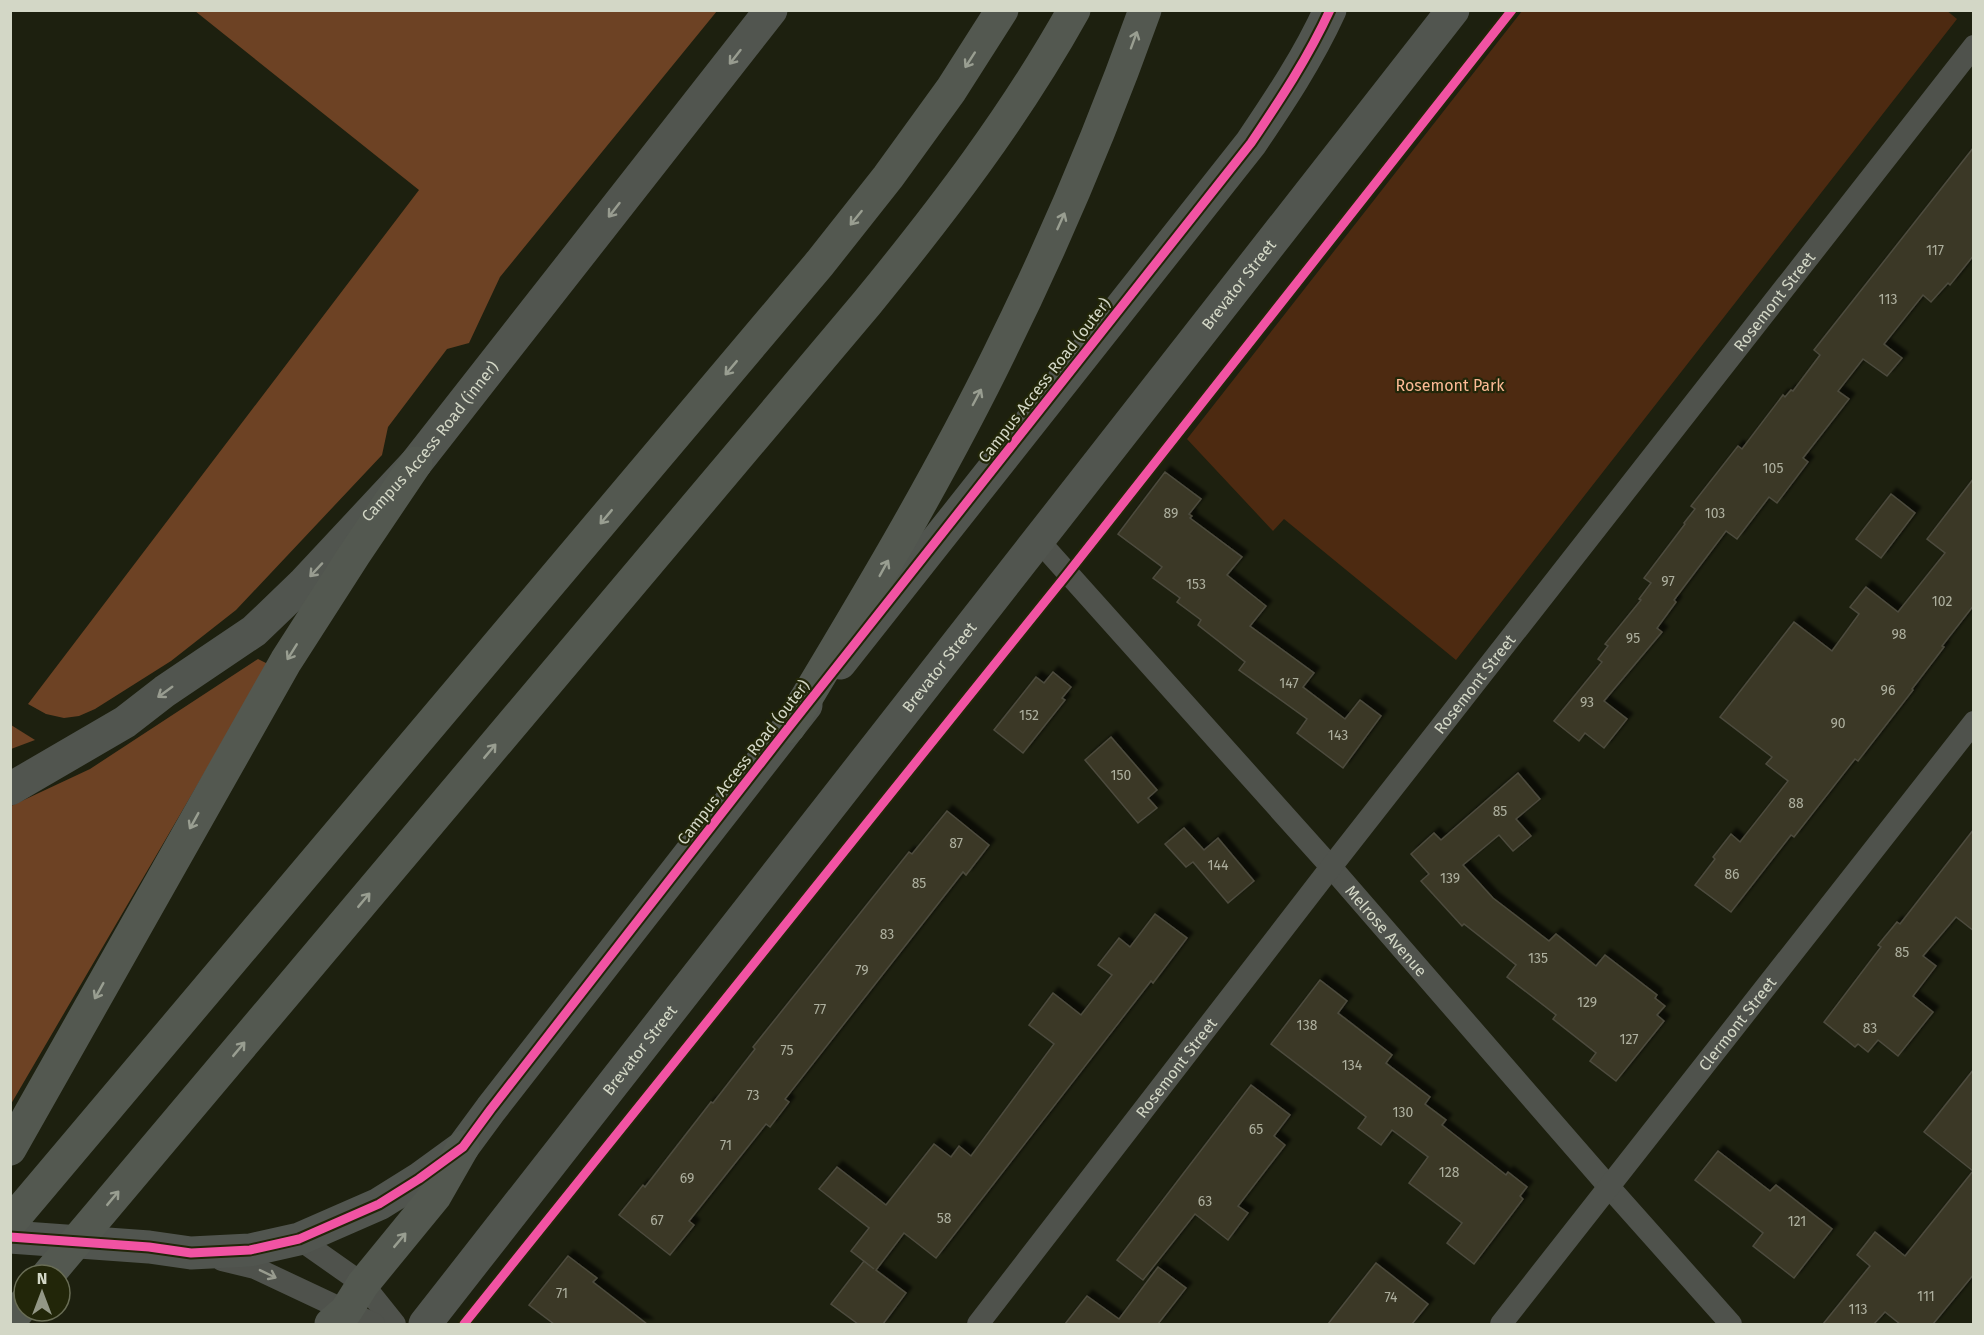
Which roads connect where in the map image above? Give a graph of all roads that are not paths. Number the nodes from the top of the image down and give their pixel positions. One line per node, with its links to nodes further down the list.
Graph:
1 (771, 10): 8 (street, Campus Access Road (inner), one-way to 8)
2 (1002, 10): 17 (highway, one-way to 17)
3 (1074, 10): 21 (highway, one-way to 3)
4 (1145, 10): 11 (highway, one-way to 4)
5 (1330, 10): 11 (street, Campus Access Road (outer))
6 (1453, 10): 9 (street, Brevator Street)
7 (1974, 46): 13 (street, Rosemont Street)
8 (416, 463): 12 (street, Campus Access Road (inner), one-way to 12); 15 (highway, one-way to 15)
9 (1039, 540): 13 (street, Melrose Avenue); 25 (street, Brevator Street)
10 (1974, 722): 16 (street, Clermont Street)
11 (789, 727): 14 (street, Campus Access Road (outer))
12 (10, 789)
13 (1331, 867): 16 (street, Melrose Avenue); 26 (street, Rosemont Street)
14 (463, 1147): 19 (street, Campus Access Road (outer)); 22 (highway, one-way to 14)
15 (10, 1149)
16 (1609, 1187): 27 (street, Clermont Street); 28 (street, Melrose Avenue)
17 (10, 1223)
18 (10, 1237): 20 (street, Campus Access Road (outer))
19 (298, 1239): 20 (street, Campus Access Road (outer)); 22 (street)
20 (191, 1253): 23 (street, one-way to 23)
21 (58, 1263)
22 (363, 1284): 23 (highway); 24 (street)
23 (350, 1320)
24 (395, 1324)
25 (425, 1324)
26 (978, 1324)
27 (1501, 1324)
28 (1731, 1324)

